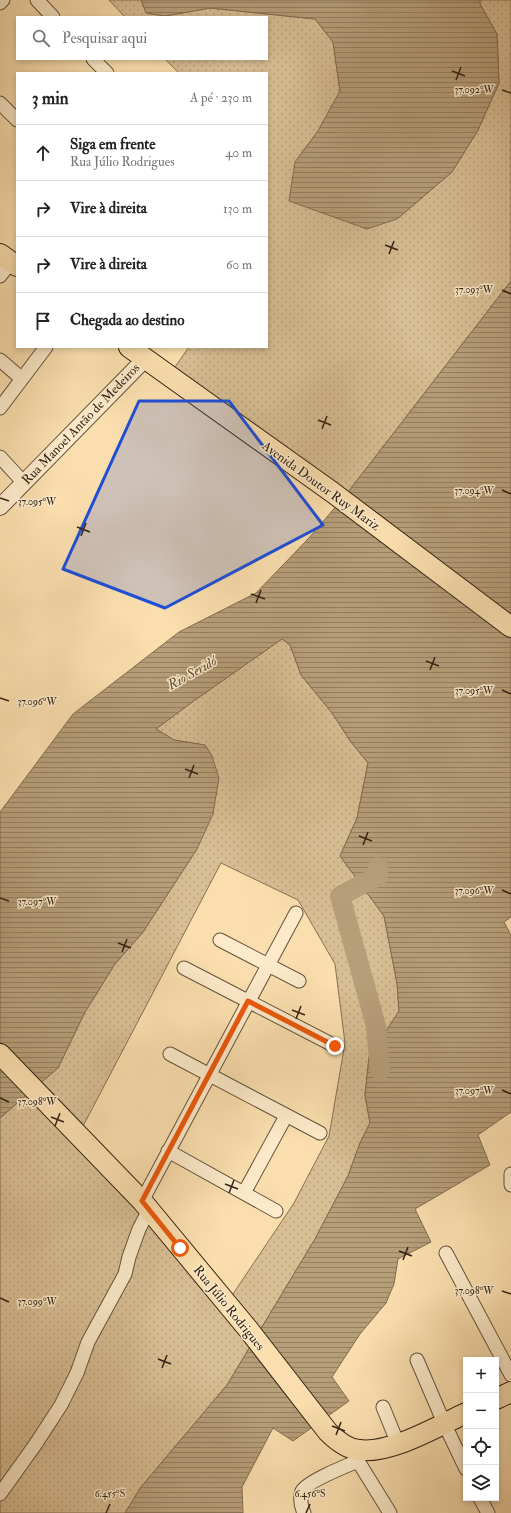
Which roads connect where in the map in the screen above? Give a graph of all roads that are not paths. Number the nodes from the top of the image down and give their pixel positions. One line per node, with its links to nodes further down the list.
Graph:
1 (3, 0): 3 (street)
2 (37, 0): 4 (street)
3 (0, 3)
4 (52, 16)
5 (94, 60): 6 (street)
6 (106, 72)
7 (0, 103): 8 (street)
8 (16, 119)
9 (45, 348): 13 (street)
10 (130, 348): 11 (main road, Avenida Doutor Ruy Mariz)
11 (145, 359): 16 (street, Rua Manoel Antão de Medeiros); 18 (main road, Avenida Doutor Ruy Mariz)
12 (0, 360): 13 (street)
13 (22, 379): 14 (street)
14 (0, 408)
15 (0, 457): 16 (street)
16 (24, 483): 17 (street, Rua Manoel Antão de Medeiros)
17 (0, 506)
18 (511, 627)
19 (296, 913): 21 (street)
20 (220, 940): 21 (street)
21 (268, 964): 23 (street); 24 (street)
22 (184, 968): 24 (street)
23 (299, 980)
24 (248, 1001): 25 (street); 28 (street)
25 (335, 1046)
26 (0, 1054): 35 (main road, Rua Júlio Rodrigues)
27 (170, 1054): 28 (street)
28 (209, 1075): 29 (street); 31 (street)
29 (286, 1116): 30 (street); 34 (street)
30 (320, 1133)
31 (168, 1151): 34 (street); 35 (street)
32 (511, 1174): 33 (street)
33 (511, 1185)
34 (244, 1193): 36 (street)
35 (146, 1205): 46 (main road, Rua Júlio Rodrigues); 48 (street)
36 (276, 1211)
37 (446, 1253): 39 (street)
38 (417, 1360): 44 (street)
39 (511, 1375)
40 (511, 1392): 41 (main road)
41 (499, 1398)
42 (383, 1407): 45 (street)
43 (463, 1414): 44 (main road)
44 (444, 1423): 45 (main road); 47 (street)
45 (398, 1444): 46 (main road)
46 (353, 1454): 50 (street); 51 (street)
47 (464, 1465)
48 (0, 1494)
49 (482, 1501): 52 (street)
50 (304, 1513)
51 (390, 1513)
52 (488, 1513)

